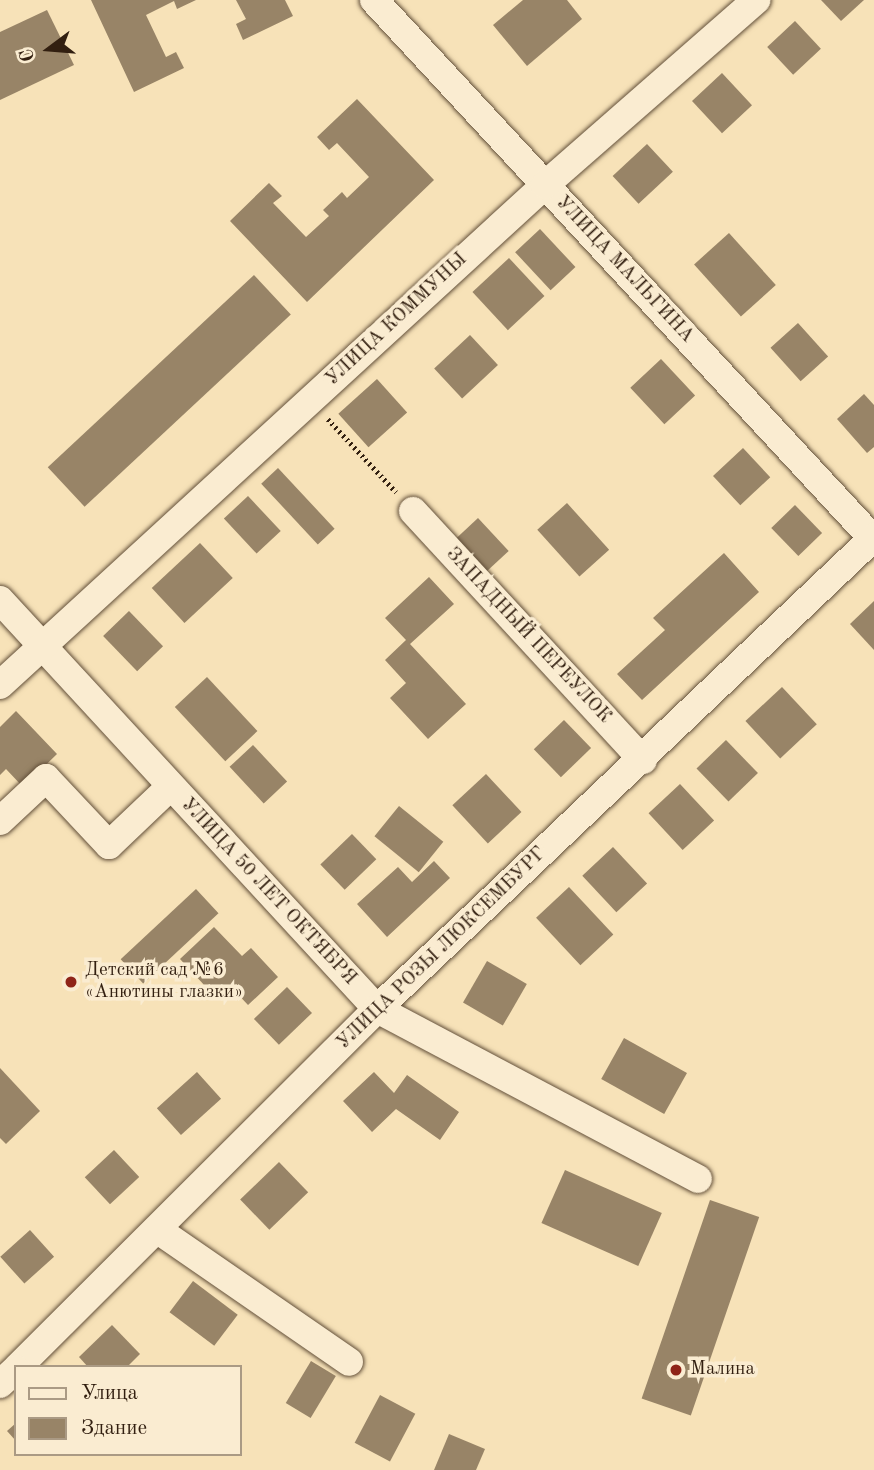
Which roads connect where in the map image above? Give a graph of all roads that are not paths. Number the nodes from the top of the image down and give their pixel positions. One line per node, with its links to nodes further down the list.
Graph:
1 (374, 0): 3 (street, УЛИЦА МАЛЬГИНА)
2 (756, 0): 3 (street, УЛИЦА КОММУНЫ)
3 (545, 185): 5 (street, УЛИЦА МАЛЬГИНА); 7 (street, УЛИЦА КОММУНЫ)
4 (413, 511): 9 (street, ЗАПАДНЫЙ ПЕРЕУЛОК)
5 (873, 538): 9 (street, УЛИЦА РОЗЫ ЛЮКСЕМБУРГ)
6 (0, 600): 7 (street, УЛИЦА 50 ЛЕТ ОКТЯБРЯ)
7 (43, 645): 8 (street, УЛИЦА КОММУНЫ); 10 (street, УЛИЦА 50 ЛЕТ ОКТЯБРЯ)
8 (0, 685)
9 (643, 760): 12 (street, УЛИЦА РОЗЫ ЛЮКСЕМБУРГ)
10 (170, 787): 11 (street); 12 (street, УЛИЦА 50 ЛЕТ ОКТЯБРЯ)
11 (0, 821)
12 (377, 1009): 13 (street, УЛИЦА 50 ЛЕТ ОКТЯБРЯ); 14 (street, УЛИЦА РОЗЫ ЛЮКСЕМБУРГ)
13 (698, 1179)
14 (158, 1230): 15 (street); 16 (street, УЛИЦА РОЗЫ ЛЮКСЕМБУРГ)
15 (349, 1362)
16 (20, 1365)
17 (14, 1371): 18 (street, УЛИЦА РОЗЫ ЛЮКСЕМБУРГ)
18 (0, 1384)

